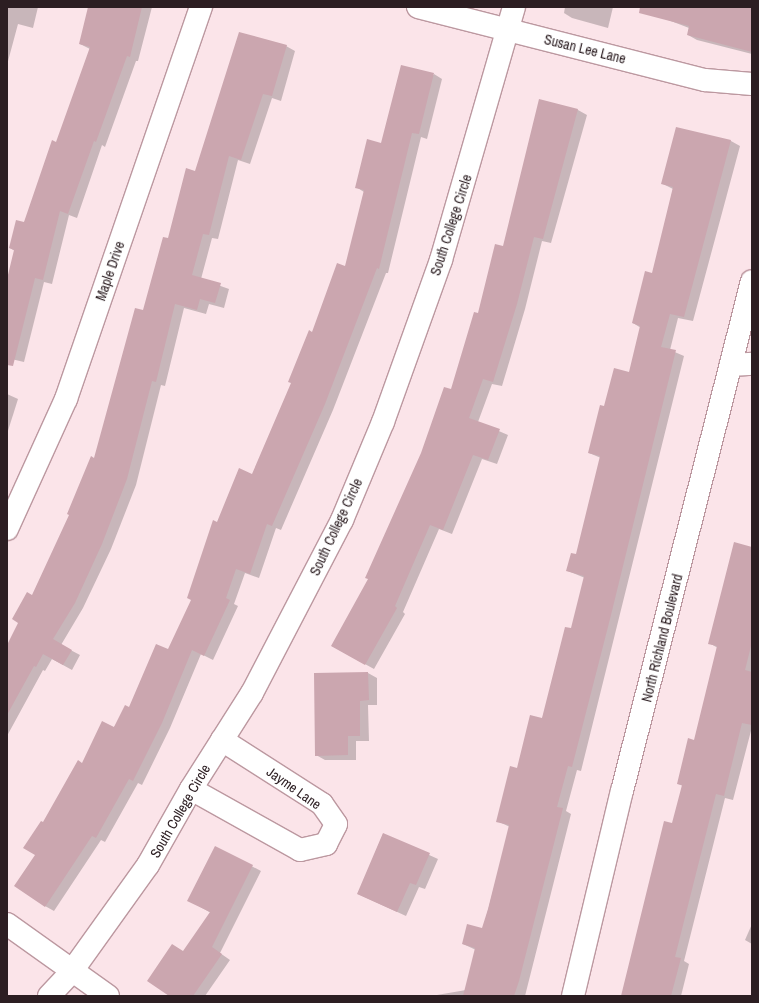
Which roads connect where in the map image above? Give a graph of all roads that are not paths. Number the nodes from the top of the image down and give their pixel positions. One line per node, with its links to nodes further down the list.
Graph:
1 (201, 7): 9 (street, Maple Drive)
2 (418, 7): 4 (street, Susan Lee Lane)
3 (514, 7): 4 (street, South College Circle)
4 (509, 29): 5 (street, Susan Lee Lane); 10 (street, South College Circle)
5 (752, 84)
6 (752, 281): 8 (street, North Richland Boulevard)
7 (752, 364): 8 (street)
8 (731, 365): 16 (street, North Richland Boulevard)
9 (7, 529)
10 (222, 740): 11 (street, South College Circle); 11 (street, Jayme Lane)
11 (191, 789): 13 (street, South College Circle)
12 (7, 924): 13 (street)
13 (72, 971): 14 (street, South College Circle); 15 (street)
14 (49, 996)
15 (108, 996)
16 (573, 996)

